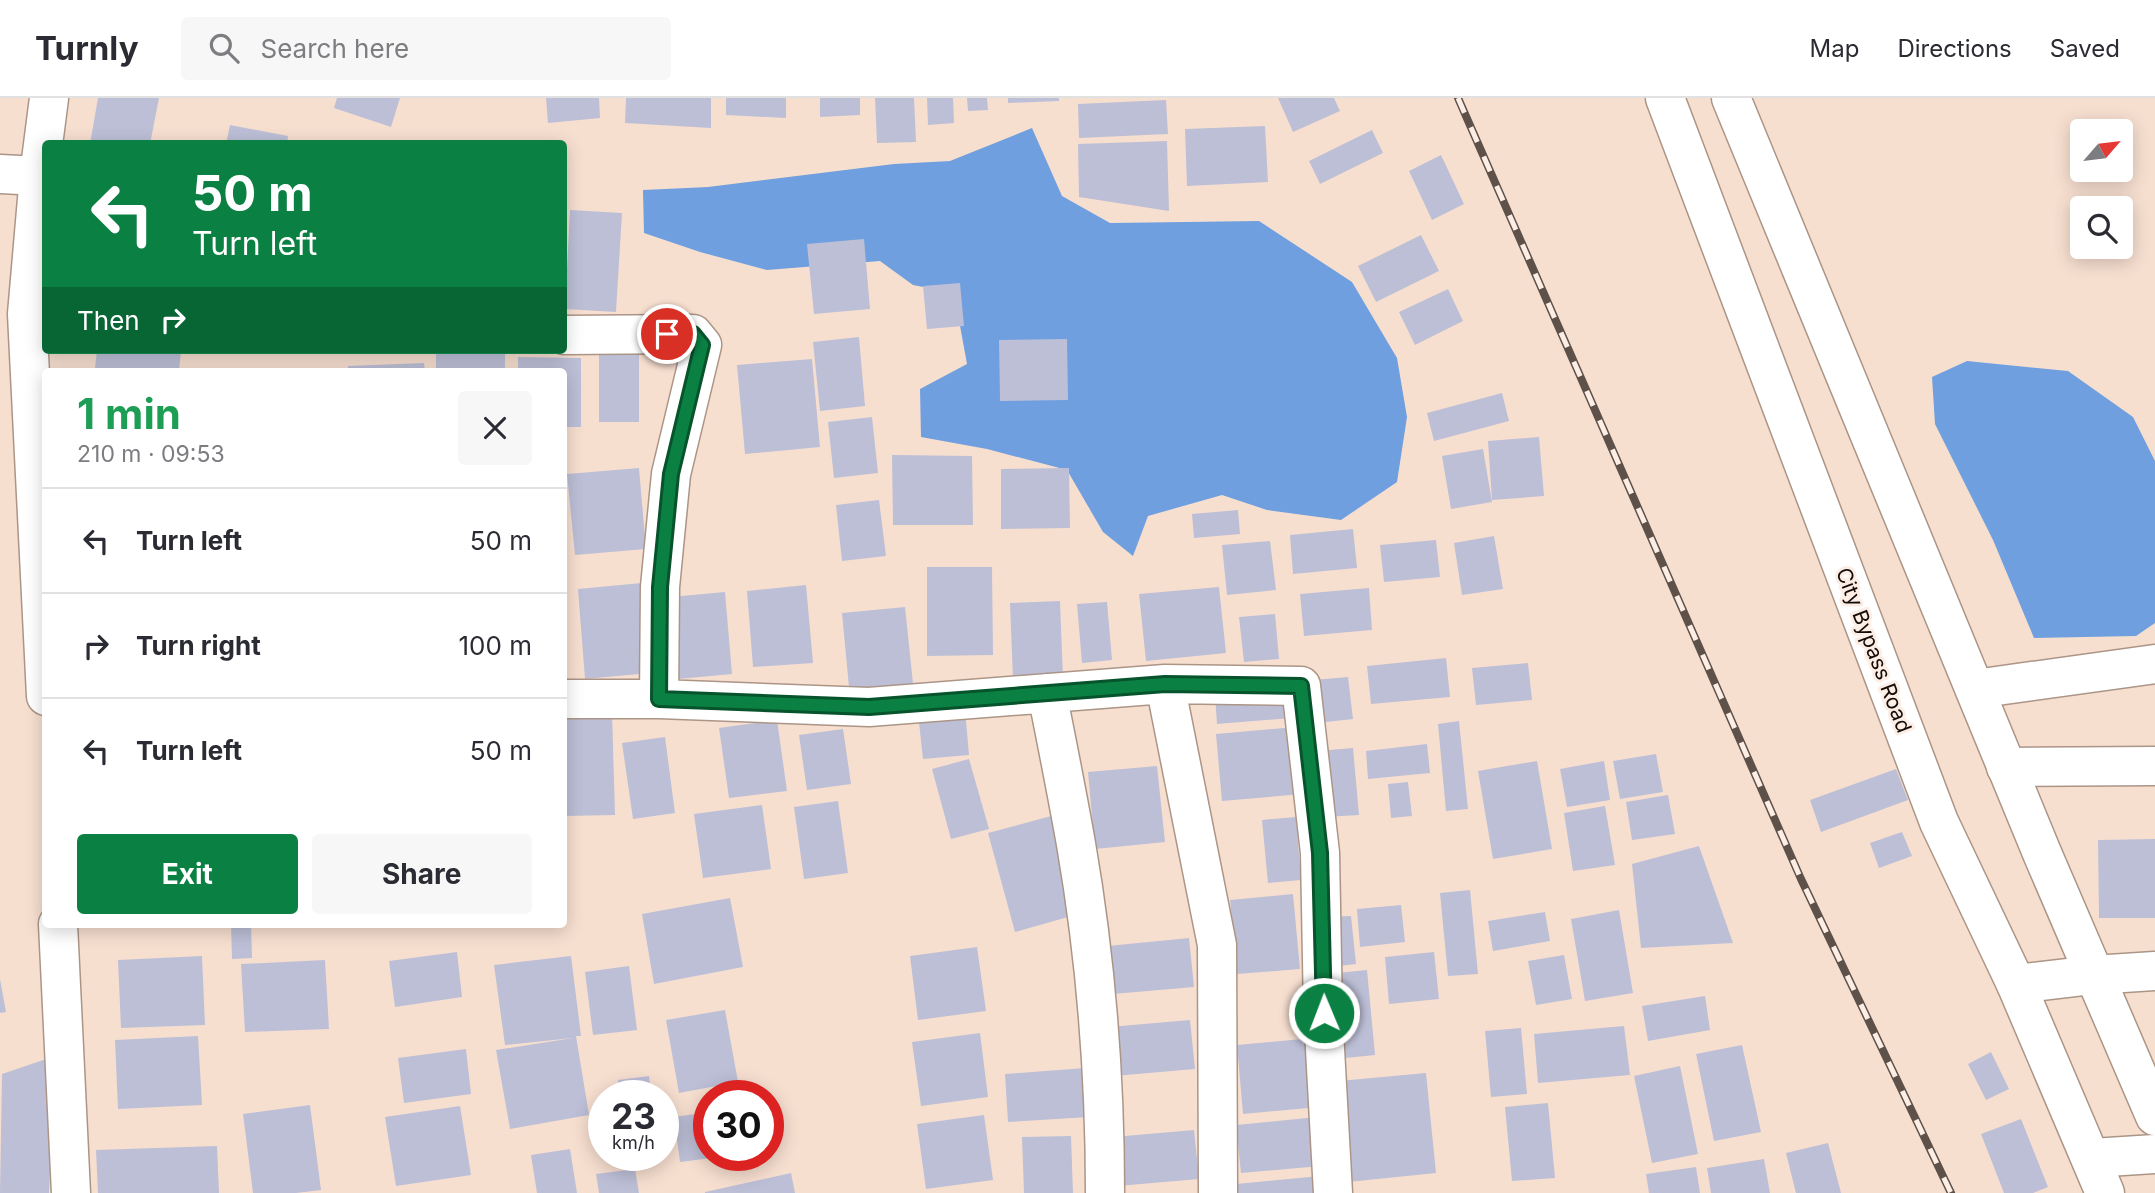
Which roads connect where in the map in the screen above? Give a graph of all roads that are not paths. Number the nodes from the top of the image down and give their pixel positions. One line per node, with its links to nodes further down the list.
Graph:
1 (50, 98): 4 (street)
2 (1665, 98): 22 (street, City Bypass Road)
3 (1731, 98): 13 (street)
4 (44, 140)
5 (42, 155): 7 (street)
6 (0, 174): 7 (street)
7 (39, 176): 8 (street)
8 (36, 314): 10 (street)
9 (567, 335): 16 (street)
10 (42, 543)
11 (2155, 664): 13 (street)
12 (1165, 684): 14 (street); 28 (street); 29 (street)
13 (1975, 689): 18 (street)
14 (1047, 693): 16 (street); 27 (street)
15 (567, 699): 16 (street)
16 (659, 699)
17 (2155, 766): 18 (street)
18 (2006, 767): 21 (street)
19 (58, 928): 26 (street)
20 (2155, 971): 21 (street)
21 (2093, 975): 22 (street); 23 (street)
22 (2015, 984): 25 (street, City Bypass Road)
23 (2155, 1116)
24 (2155, 1154): 25 (street)
25 (2099, 1176)
26 (71, 1193)
27 (1105, 1193)
28 (1218, 1193)
29 (1333, 1193)

